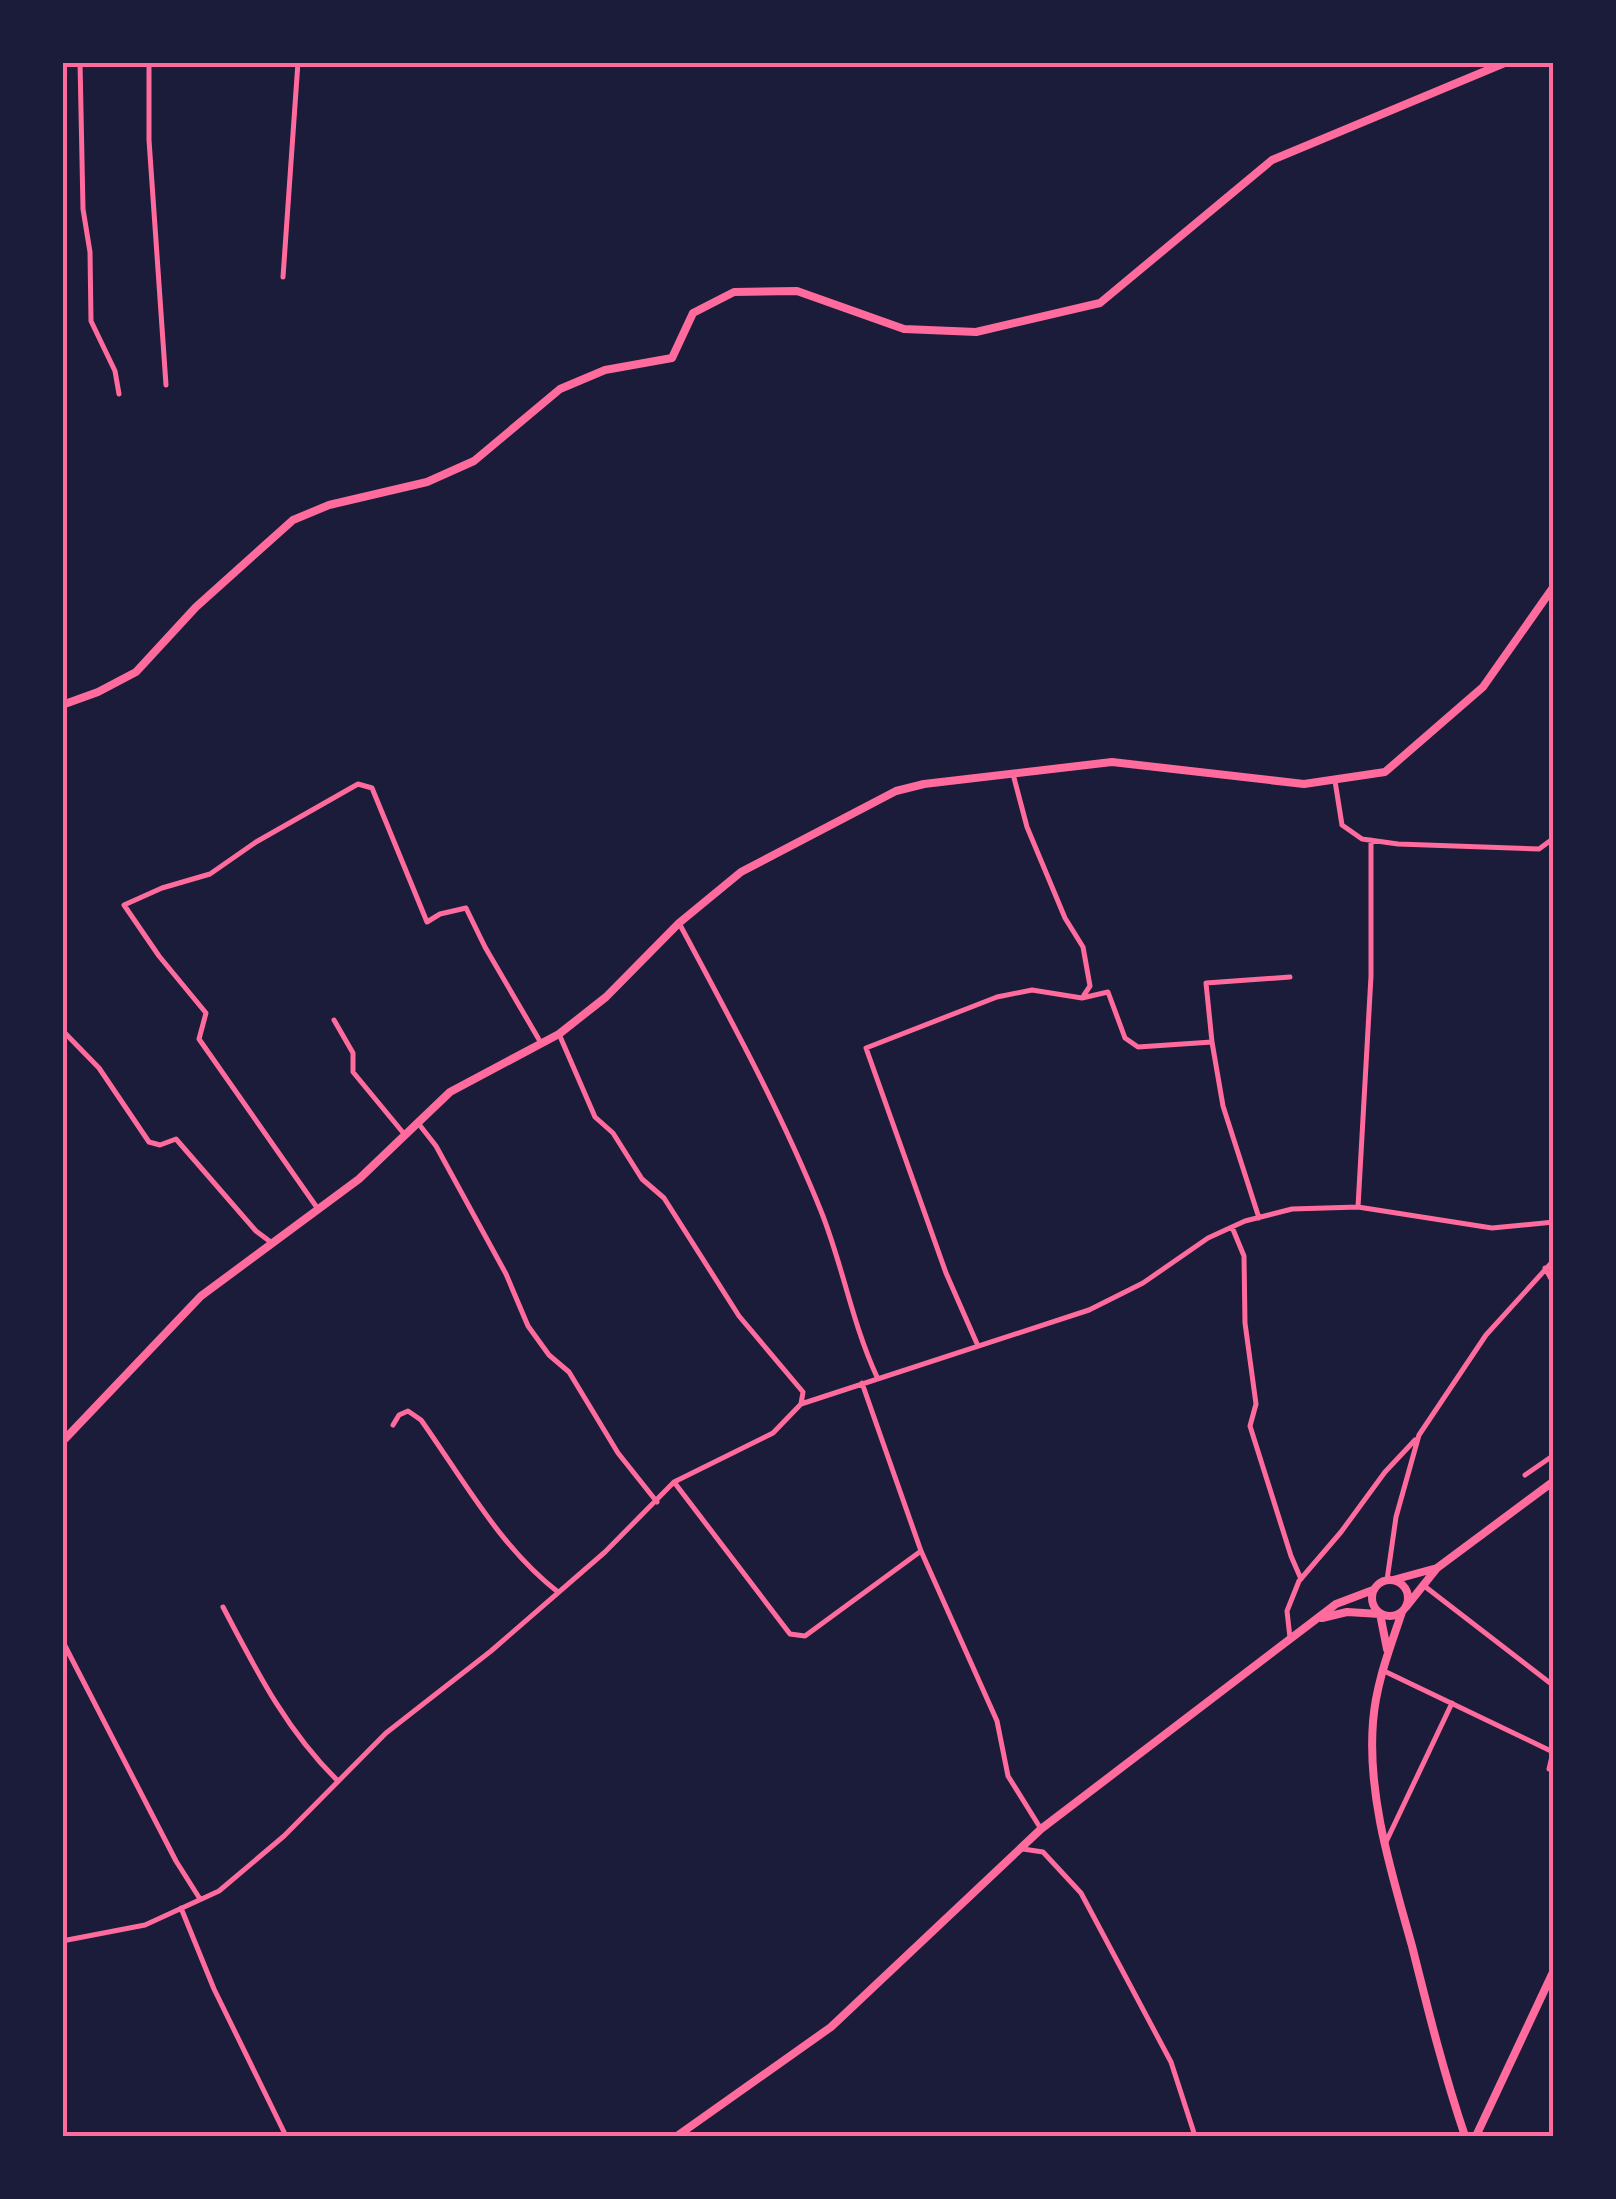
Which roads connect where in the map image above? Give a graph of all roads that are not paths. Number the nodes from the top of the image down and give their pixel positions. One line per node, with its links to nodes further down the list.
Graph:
1 (80, 62): 7 (street)
2 (148, 62): 6 (street)
3 (298, 62): 5 (street)
4 (1507, 62): 9 (street)
5 (283, 277)
6 (166, 385)
7 (119, 394)
8 (1554, 586): 11 (street)
9 (62, 705)
10 (1013, 774): 11 (street); 14 (street); 16 (street)
11 (1335, 781): 13 (street)
12 (1554, 838): 13 (street)
13 (1371, 840): 24 (street)
14 (679, 924): 19 (street); 34 (street)
15 (1290, 976): 20 (street)
16 (1082, 998): 20 (street); 33 (street)
17 (334, 1020): 23 (street)
18 (62, 1030): 29 (street)
19 (559, 1034): 21 (street); 36 (street)
20 (1212, 1042): 26 (street)
21 (541, 1043): 22 (street); 25 (street)
22 (418, 1122): 23 (street); 44 (street)
23 (405, 1135): 25 (street)
24 (1358, 1207): 26 (street); 27 (street)
25 (318, 1209): 29 (street)
26 (1259, 1218): 28 (street)
27 (1554, 1222)
28 (1232, 1227): 33 (street); 47 (street)
29 (272, 1243): 39 (street)
30 (1554, 1260): 31 (street)
31 (1545, 1268): 32 (street); 38 (street)
32 (1554, 1284)
33 (978, 1346): 34 (street)
34 (878, 1378): 35 (street)
35 (862, 1383): 36 (street); 45 (street)
36 (801, 1404): 43 (street)
37 (392, 1425): 51 (street)
38 (1419, 1436): 47 (street); 48 (street)
39 (62, 1442)
40 (1554, 1455): 41 (street)
41 (1525, 1475)
42 (1554, 1481): 46 (street)
43 (674, 1482): 44 (street); 45 (street)
44 (657, 1502): 51 (street)
45 (921, 1551): 64 (street)
46 (1437, 1568): 48 (street); 49 (street)
47 (1301, 1578): 56 (street)
48 (1390, 1580): 50 (street); 53 (street)
49 (1423, 1585): 53 (street); 60 (street)
50 (1373, 1590): 54 (street); 55 (street)
51 (558, 1592): 63 (street)
52 (224, 1608): 63 (street)
53 (1404, 1609): 54 (street); 58 (street)
54 (1380, 1614): 55 (street); 58 (street)
55 (1320, 1619): 56 (street)
56 (1290, 1638): 64 (street)
57 (62, 1640): 67 (street)
58 (1386, 1649): 59 (street)
59 (1382, 1670): 61 (street); 65 (street)
60 (1554, 1686)
61 (1452, 1704): 62 (street); 65 (street)
62 (1549, 1769)
63 (337, 1780): 67 (street)
64 (1041, 1828): 66 (street)
65 (1385, 1844): 74 (street)
66 (1020, 1848): 72 (street); 73 (street)
67 (200, 1900): 68 (street)
68 (181, 1908): 69 (street); 71 (street)
69 (62, 1941)
70 (1554, 1970): 75 (street)
71 (286, 2136)
72 (677, 2136)
73 (1196, 2136)
74 (1466, 2136)
75 (1476, 2136)

